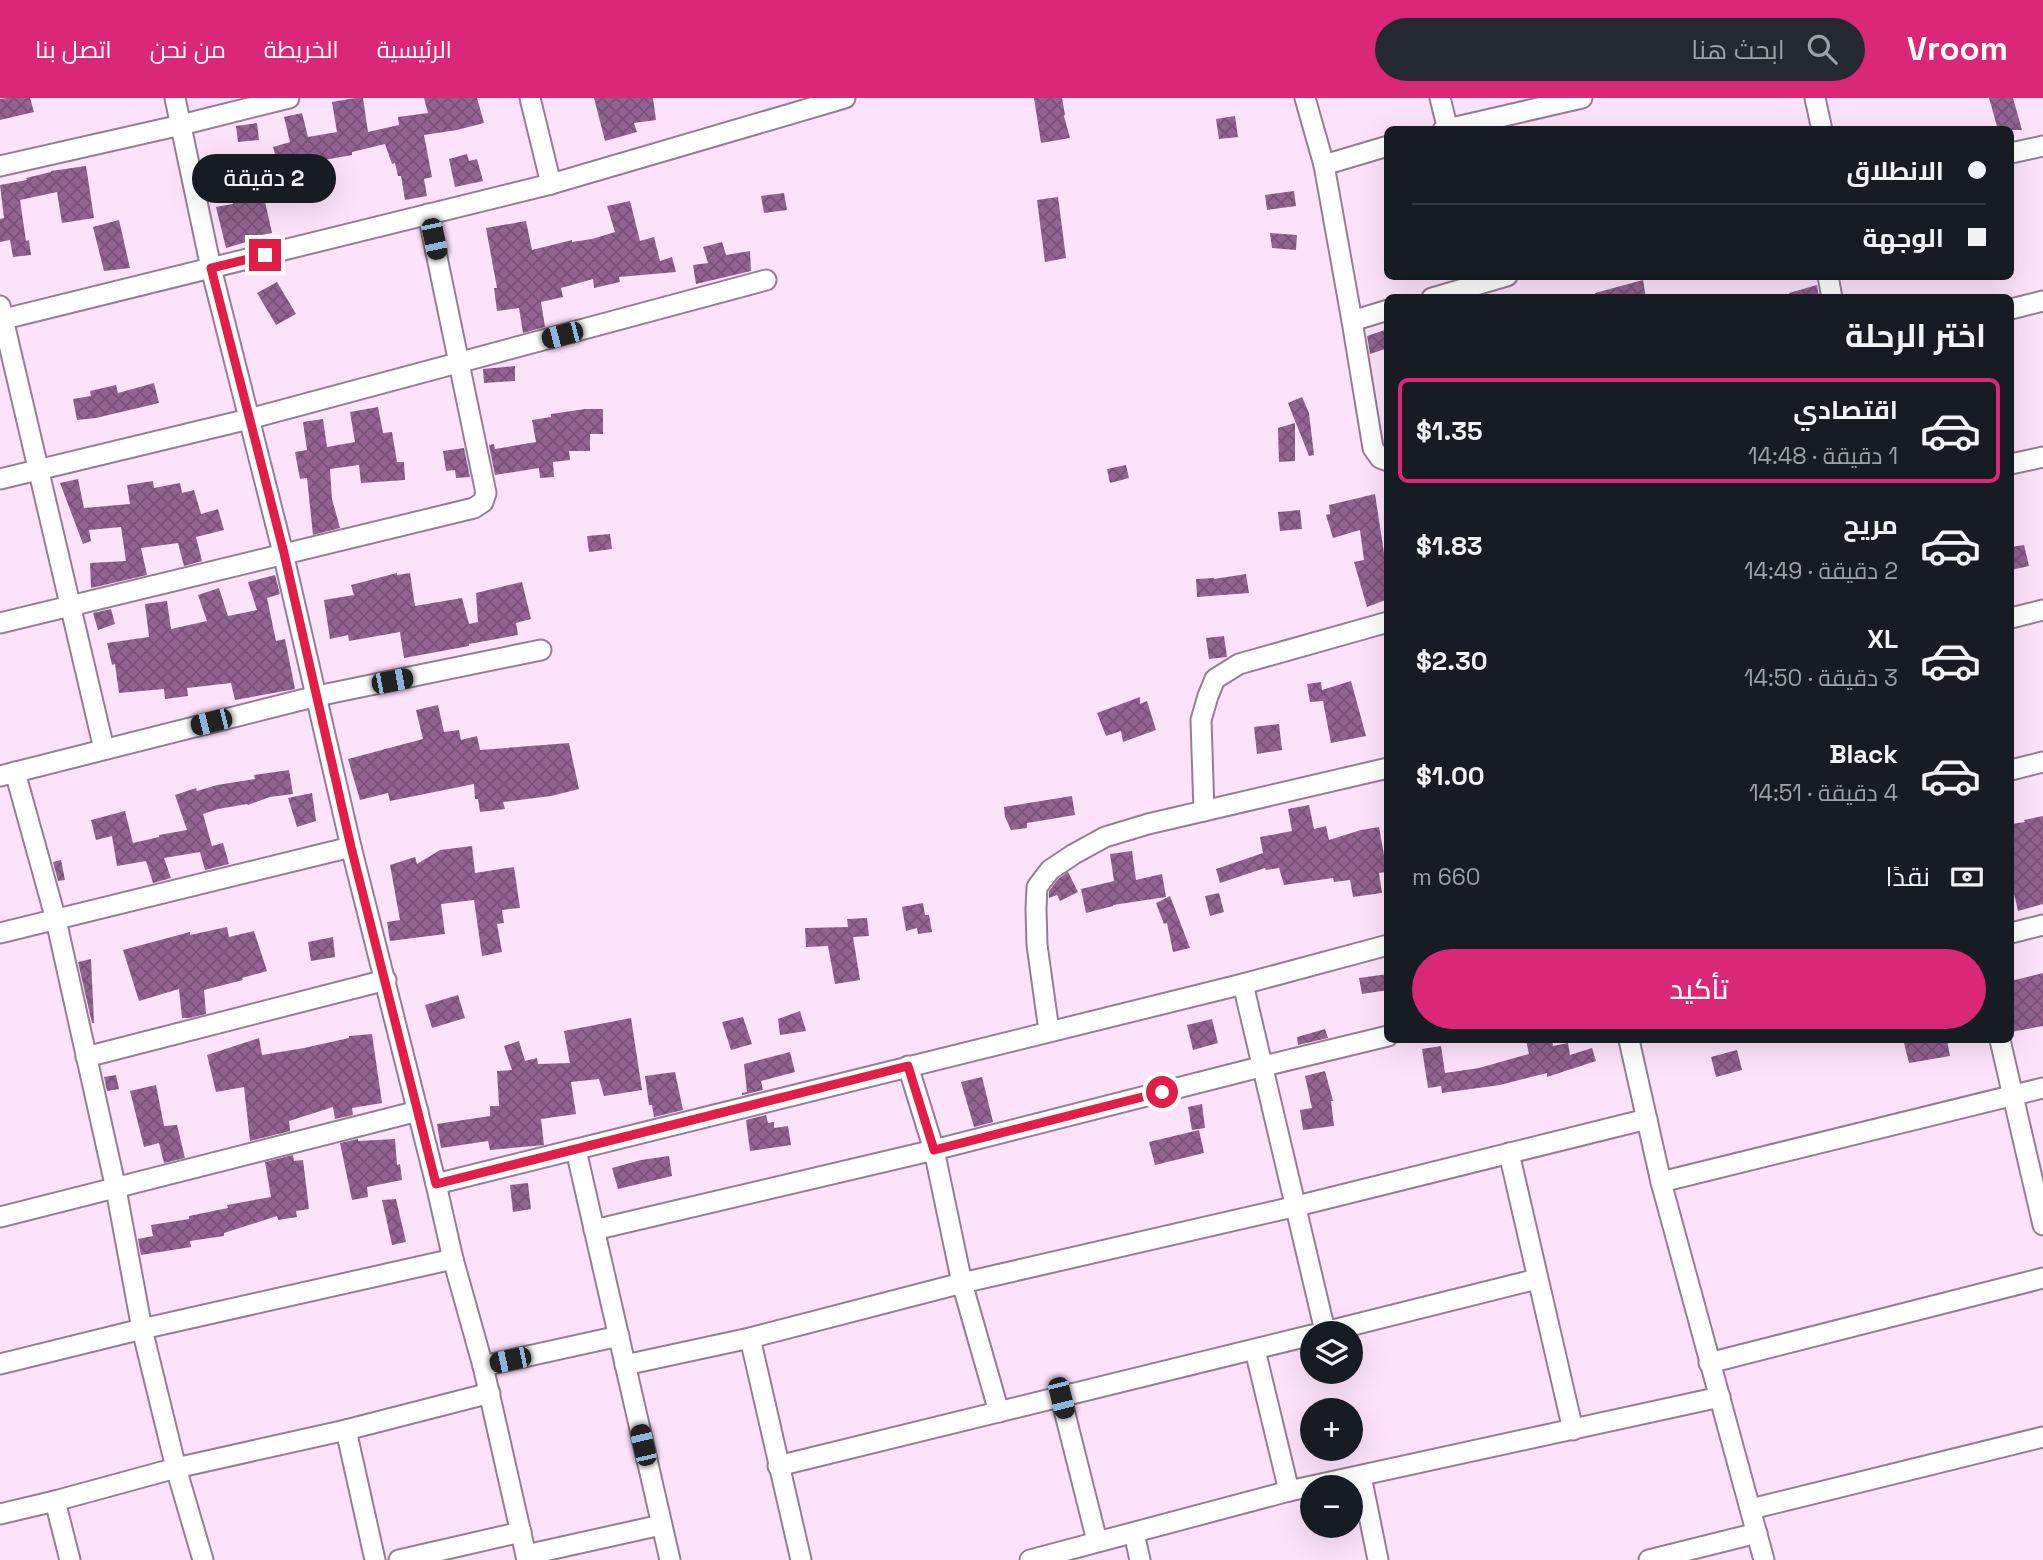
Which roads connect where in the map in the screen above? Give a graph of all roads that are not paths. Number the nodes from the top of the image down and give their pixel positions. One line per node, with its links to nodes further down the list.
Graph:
1 (175, 98): 9 (street)
2 (289, 98): 9 (street)
3 (530, 98): 18 (street)
4 (845, 98): 18 (street)
5 (1305, 98): 16 (street)
6 (1440, 98): 10 (street)
7 (1582, 98): 11 (street)
8 (1815, 98): 12 (street)
9 (181, 125): 17 (street); 20 (street)
10 (1445, 126)
11 (1459, 126)
12 (1821, 126)
13 (2043, 146): 15 (street)
14 (1384, 147): 16 (street)
15 (2014, 152)
16 (1324, 165): 28 (street)
17 (0, 166)
18 (551, 184): 19 (street)
19 (428, 214): 20 (street); 29 (street)
20 (211, 268): 27 (street); 30 (street)
21 (766, 281): 29 (street)
22 (1486, 285): 23 (street)
23 (1449, 294)
24 (2043, 301): 25 (street)
25 (2014, 308)
26 (1384, 311): 28 (street)
27 (1, 315): 34 (street)
28 (1352, 321): 32 (street)
29 (460, 363): 30 (street); 36 (street)
30 (249, 419): 34 (street); 36 (street)
31 (2043, 457): 33 (street)
32 (1384, 460)
33 (2014, 463)
34 (37, 470): 35 (street); 37 (street)
35 (0, 479)
36 (284, 553): 37 (street); 43 (street)
37 (71, 607): 40 (street); 44 (street)
38 (2043, 610): 39 (street)
39 (2014, 617)
40 (0, 623)
41 (1384, 623): 49 (street)
42 (541, 650): 43 (street)
43 (317, 696): 44 (street); 50 (street)
44 (104, 749): 48 (street)
45 (2043, 762): 47 (street)
46 (1384, 769): 49 (street)
47 (2014, 769)
48 (7, 774): 51 (street)
49 (1204, 811): 58 (street)
50 (351, 847): 51 (street); 56 (street)
51 (56, 920): 54 (street); 62 (street)
52 (2043, 925): 53 (street)
53 (2014, 932)
54 (0, 933)
55 (1384, 946): 57 (street)
56 (386, 980): 62 (street); 67 (street)
57 (1243, 984): 58 (street); 64 (street)
58 (1049, 1031): 63 (street)
59 (1384, 1037): 64 (street)
60 (1630, 1043): 68 (street)
61 (2001, 1043): 66 (street)
62 (86, 1057): 74 (street)
63 (908, 1066): 69 (street); 70 (street)
64 (1264, 1066): 70 (street); 75 (street)
65 (2043, 1088): 66 (street)
66 (2012, 1095): 72 (street); 77 (street)
67 (418, 1111): 73 (street); 74 (street)
68 (1647, 1119): 71 (street); 72 (street)
69 (576, 1150): 73 (street); 78 (street)
70 (934, 1150): 78 (street); 82 (street)
71 (1509, 1153): 75 (street); 81 (street)
72 (1661, 1182): 90 (street)
73 (436, 1184): 79 (street)
74 (116, 1189): 76 (street); 85 (street)
75 (1297, 1206): 82 (street); 83 (street)
76 (0, 1217)
77 (2043, 1225)
78 (594, 1230): 86 (street)
79 (453, 1259): 85 (street); 93 (street)
80 (2043, 1278): 90 (street)
81 (1537, 1279): 84 (street); 99 (street)
82 (962, 1283): 87 (street); 97 (street)
83 (1316, 1321)
84 (1363, 1322)
85 (142, 1329): 91 (street); 102 (street)
86 (619, 1336): 92 (street); 93 (street)
87 (750, 1338): 92 (street); 101 (street)
88 (1300, 1338): 89 (street)
89 (1255, 1350): 96 (street); 106 (street)
90 (1709, 1363): 95 (street)
91 (0, 1364)
92 (625, 1365): 110 (street)
93 (483, 1366): 94 (street)
94 (490, 1393): 98 (street); 111 (street)
95 (1720, 1397): 99 (street); 108 (street)
96 (1061, 1398): 97 (street); 114 (street)
97 (999, 1412): 101 (street)
98 (346, 1430): 102 (street); 118 (street)
99 (1573, 1430): 103 (street)
100 (2043, 1437): 108 (street)
101 (778, 1466): 121 (street)
102 (176, 1468): 107 (street); 117 (street)
103 (1363, 1476)
104 (1363, 1486): 124 (street)
105 (1300, 1490): 106 (street)
106 (1289, 1492): 112 (street)
107 (55, 1501): 109 (street); 116 (street)
108 (1751, 1508): 113 (street)
109 (0, 1514)
110 (661, 1525): 115 (street); 120 (street)
111 (521, 1532): 115 (street); 119 (street)
112 (1134, 1533): 114 (street); 123 (street)
113 (1757, 1533): 125 (street); 126 (street)
114 (1097, 1541): 122 (street)
115 (527, 1557)
116 (70, 1560)
117 (203, 1560)
118 (375, 1560)
119 (399, 1560)
120 (670, 1560)
121 (801, 1560)
122 (1030, 1560)
123 (1140, 1560)
124 (1378, 1560)
125 (1649, 1560)
126 (1764, 1560)

